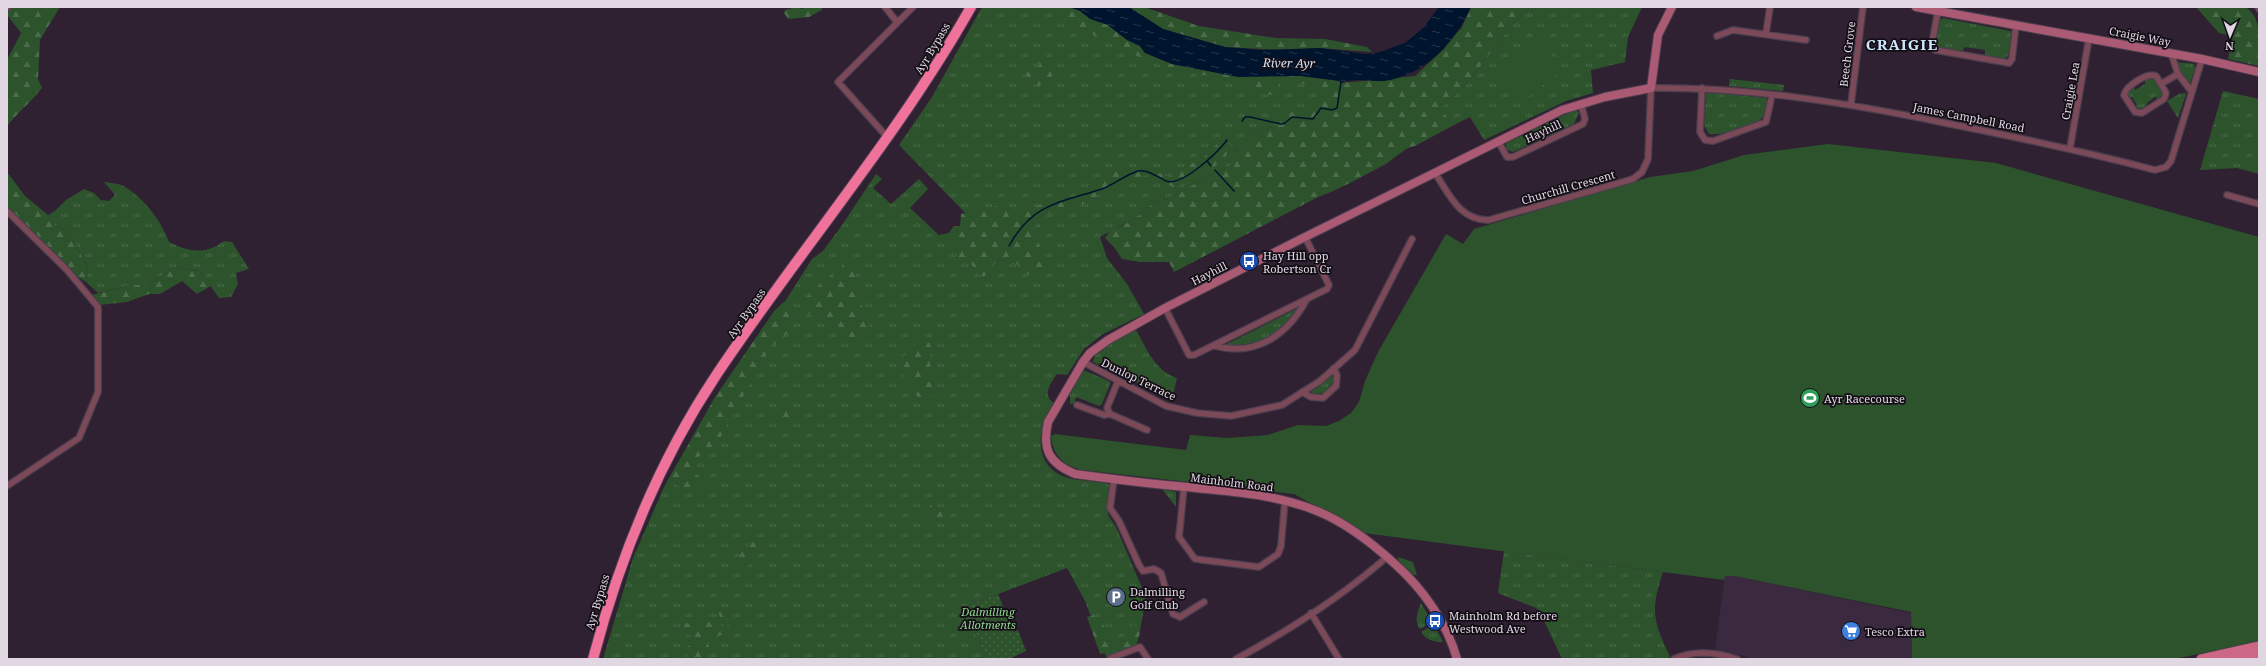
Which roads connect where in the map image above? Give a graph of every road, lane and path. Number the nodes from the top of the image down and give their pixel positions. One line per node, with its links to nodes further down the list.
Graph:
1 (885, 7): 9 (street)
2 (913, 7): 9 (street)
3 (970, 7): 26 (highway, Ayr Bypass)
4 (1672, 7): 20 (street)
5 (1770, 7): 11 (street)
6 (1863, 7): 25 (street, Beech Grove)
7 (1916, 7): 8 (street, Craigie Way)
8 (1938, 11): 10 (street, Craigie Way); 10 (street)
9 (897, 22): 26 (street)
10 (2016, 25): 13 (street, Craigie Way)
11 (1766, 33): 12 (street); 14 (street)
12 (1717, 36)
13 (2089, 38): 15 (street, Craigie Way); 28 (street, Craigie Lea)
14 (1806, 40)
15 (2171, 53): 16 (street, Craigie Way); 18 (street)
16 (2202, 59): 17 (street, Craigie Way); 22 (street, James Campbell Road)
17 (2259, 72)
18 (2178, 74): 19 (street); 22 (street)
19 (2161, 84): 19 (street)
20 (1651, 88): 21 (street, James Campbell Road); 24 (street, Hayhill); 29 (street, Churchill Crescent)
21 (1702, 88): 23 (street, James Campbell Road); 23 (street)
22 (2192, 92): 28 (street, James Campbell Road)
23 (1772, 95): 25 (street, James Campbell Road)
24 (1581, 104): 27 (street, Hayhill); 27 (street, Hayhill)
25 (1850, 104): 28 (street, James Campbell Road)
26 (888, 138): 56 (highway, Ayr Bypass)
27 (1498, 141): 29 (street, Hayhill)
28 (2070, 148)
29 (1435, 173): 33 (street, Hayhill)
30 (2227, 195): 31 (street)
31 (2259, 204)
32 (7, 211): 47 (street)
33 (1305, 237): 35 (street); 36 (street, Hayhill)
34 (1412, 239): 39 (street, Dunlop Terrace)
35 (1308, 298): 37 (street); 37 (street)
36 (1165, 308): 37 (street); 38 (street, Hayhill)
37 (1214, 346)
38 (1083, 362): 40 (street, Dunlop Terrace); 45 (street, Hayhill)
39 (1334, 368): 41 (street, Dunlop Terrace); 41 (street)
40 (1118, 381): 41 (street, Dunlop Terrace); 43 (street)
41 (1302, 392)
42 (1077, 405): 43 (street)
43 (1110, 414): 44 (street)
44 (1148, 430)
45 (1046, 444): 46 (street, Mainholm Road)
46 (1114, 479): 48 (street, Mainholm Road); 51 (street)
47 (7, 486)
48 (1184, 487): 49 (street, Mainholm Road); 49 (street)
49 (1285, 500): 50 (street, Mainholm Road)
50 (1387, 557): 52 (street); 60 (street, Mainholm Road)
51 (1204, 602)
52 (1311, 613): 58 (street); 59 (street)
53 (2259, 646): 63 (main road)
54 (2259, 654): 64 (main road)
55 (1111, 658): 57 (street)
56 (593, 659)
57 (1148, 659)
58 (1236, 659)
59 (1339, 659)
60 (1457, 659)
61 (1674, 659): 62 (street)
62 (1737, 659)
63 (2201, 659)
64 (2231, 659)

